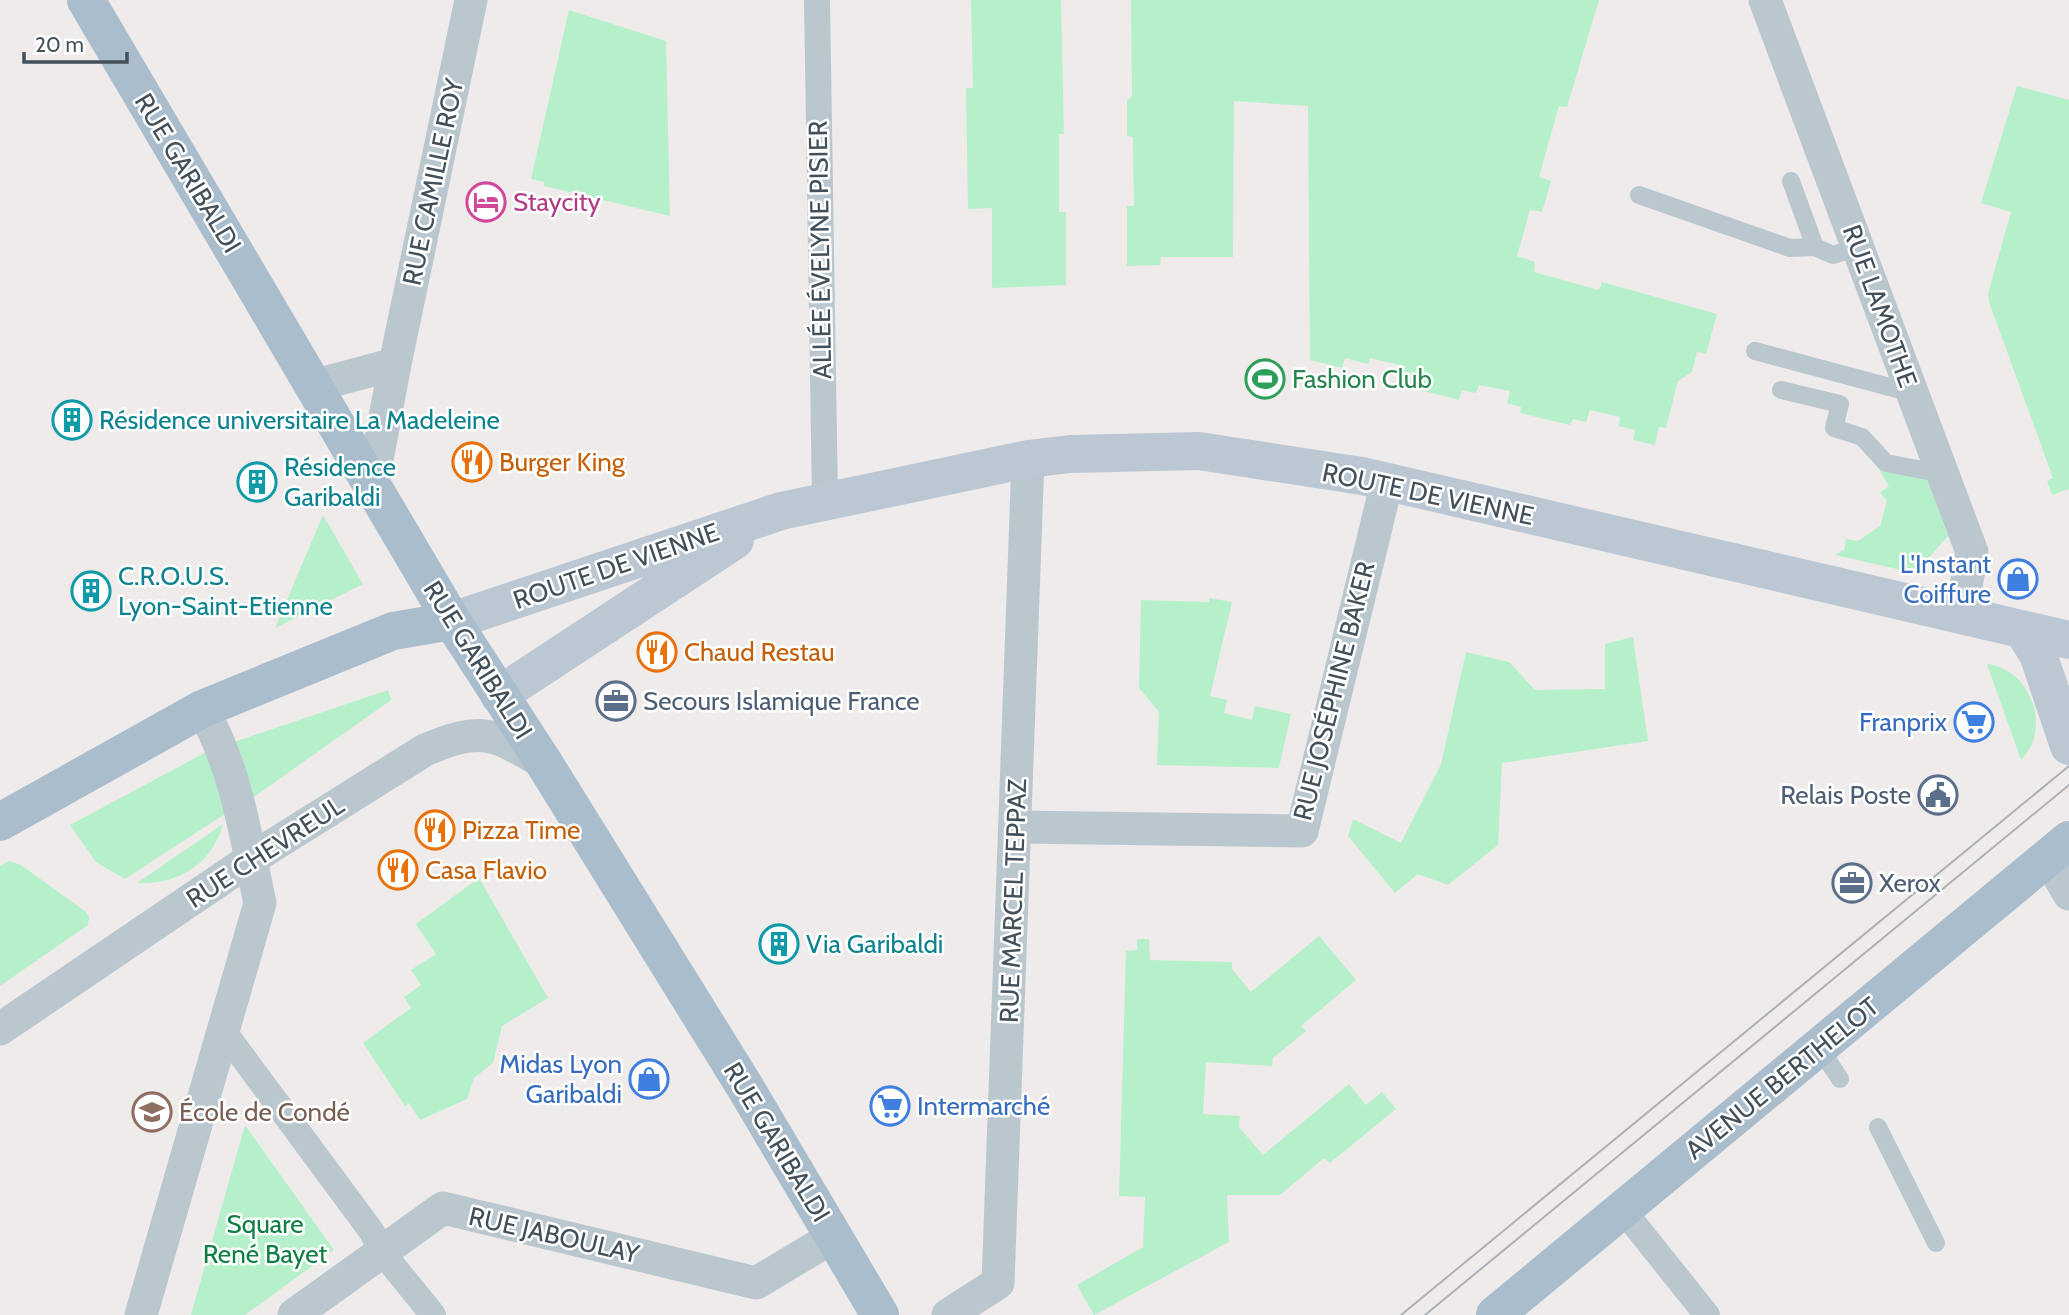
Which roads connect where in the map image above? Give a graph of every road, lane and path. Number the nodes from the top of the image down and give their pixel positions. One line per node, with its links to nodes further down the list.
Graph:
1 (86, 0): 11 (main road, RUE GARIBALDI)
2 (471, 0): 10 (street, RUE CAMILLE ROY)
3 (817, 0): 18 (street, ALLÉE ÉVELYNE PISIER)
4 (1766, 0): 8 (street, RUE LAMOTHE)
5 (1791, 181): 7 (lane)
6 (1639, 195): 7 (lane)
7 (1815, 247): 8 (lane)
8 (1858, 247): 13 (street, RUE LAMOTHE)
9 (1755, 351): 13 (lane)
10 (395, 365): 11 (street); 17 (street, RUE CAMILLE ROY)
11 (313, 386): 17 (main road, RUE GARIBALDI)
12 (1781, 390): 15 (lane)
13 (1912, 393): 15 (street, RUE LAMOTHE)
14 (1028, 459): 16 (main road, ROUTE DE VIENNE); 18 (main road, ROUTE DE VIENNE); 29 (street, RUE MARCEL TEPPAZ)
15 (1943, 474): 20 (street, RUE LAMOTHE)
16 (1387, 482): 20 (main road, ROUTE DE VIENNE); 29 (street, RUE JOSÉPHINE BAKER)
17 (372, 486): 21 (main road, RUE GARIBALDI)
18 (825, 500): 19 (main road, ROUTE DE VIENNE)
19 (781, 510): 21 (main road, ROUTE DE VIENNE); 24 (main road, ROUTE DE VIENNE)
20 (1961, 615): 22 (main road, ROUTE DE VIENNE)
21 (452, 621): 24 (main road, RUE GARIBALDI); 25 (main road)
22 (2022, 629): 23 (main road, ROUTE DE VIENNE); 26 (main road)
23 (2069, 640)
24 (499, 695): 27 (main road, RUE GARIBALDI)
25 (202, 709): 28 (main road); 31 (street)
26 (2069, 746)
27 (544, 762): 31 (street, RUE CHEVREUL); 39 (main road, RUE GARIBALDI)
28 (6, 810)
29 (1016, 827): 46 (street, RUE MARCEL TEPPAZ)
30 (2059, 849): 32 (street); 35 (main road, AVENUE BERTHELOT)
31 (251, 859): 33 (street, RUE CHEVREUL); 34 (street)
32 (2069, 894)
33 (0, 1029)
34 (222, 1029): 41 (street); 42 (street)
35 (1819, 1047): 36 (lane); 38 (main road, AVENUE BERTHELOT)
36 (1840, 1079)
37 (1878, 1127): 40 (lane)
38 (1623, 1210): 47 (main road, AVENUE BERTHELOT); 48 (street)
39 (833, 1237): 41 (street, RUE JABOULAY); 45 (main road, RUE GARIBALDI)
40 (1936, 1243)
41 (382, 1252): 43 (street, RUE JABOULAY); 44 (street)
42 (141, 1315)
43 (294, 1315)
44 (433, 1315)
45 (880, 1315)
46 (948, 1315)
47 (1495, 1315)
48 (1707, 1315)

